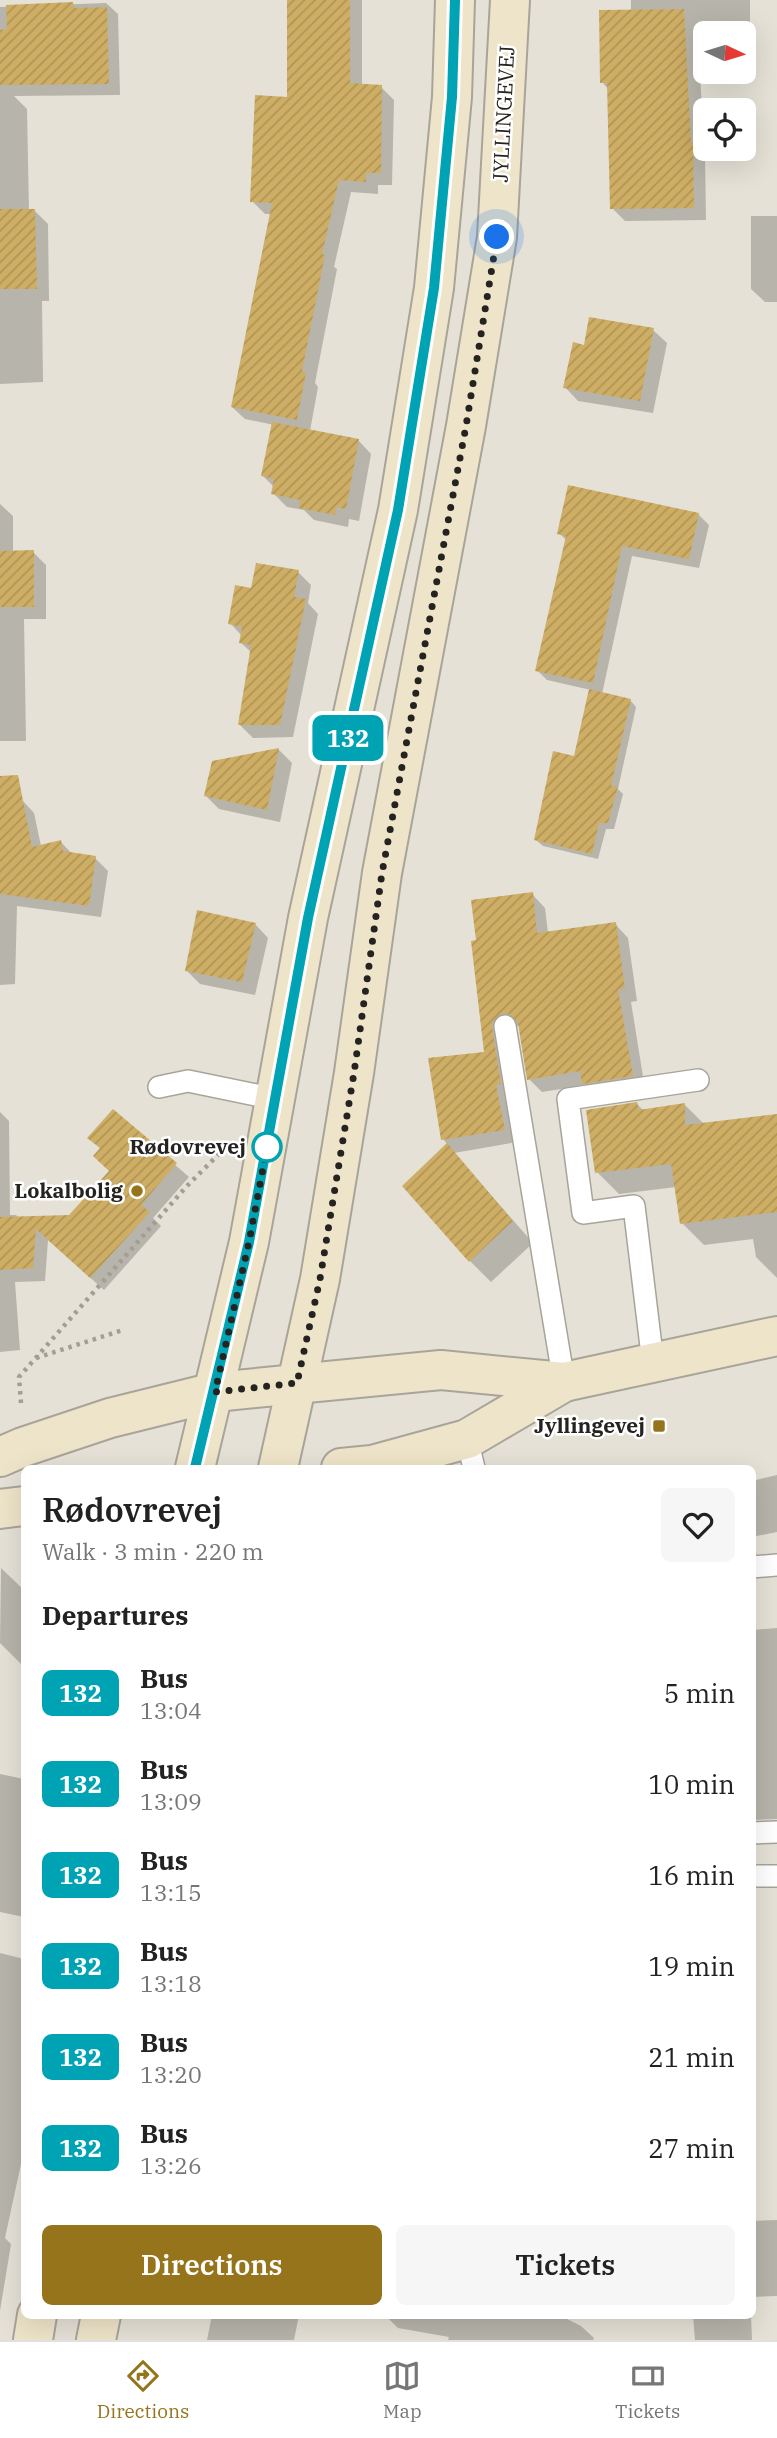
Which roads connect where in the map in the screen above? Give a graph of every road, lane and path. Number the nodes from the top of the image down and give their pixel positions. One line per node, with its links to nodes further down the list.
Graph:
1 (455, 0): 6 (street)
2 (510, 0): 13 (street, JYLLINGEVEJ)
3 (505, 1026): 12 (lane)
4 (698, 1080): 11 (lane)
5 (159, 1087): 6 (lane)
6 (276, 1099): 14 (street)
7 (226, 1148): 10 (path)
8 (123, 1330): 10 (path)
9 (777, 1336): 11 (street)
10 (36, 1359): 15 (path)
11 (653, 1363): 12 (street)
12 (564, 1382): 13 (street); 16 (street)
13 (297, 1383): 14 (street); 18 (street, JYLLINGEVEJ)
14 (215, 1392): 15 (street); 17 (street)
15 (11, 1452)
16 (470, 1454): 19 (street)
17 (196, 1465)
18 (279, 1465)
19 (372, 1465)
20 (21, 1506): 21 (street)
21 (0, 1509)
22 (777, 1565): 23 (lane)
23 (756, 1567)
24 (777, 1832): 25 (lane)
25 (756, 1833)
26 (777, 1876): 27 (lane)
27 (756, 1877)
28 (36, 2319): 30 (street)
29 (100, 2319): 31 (street)
30 (33, 2340)
31 (96, 2340)

